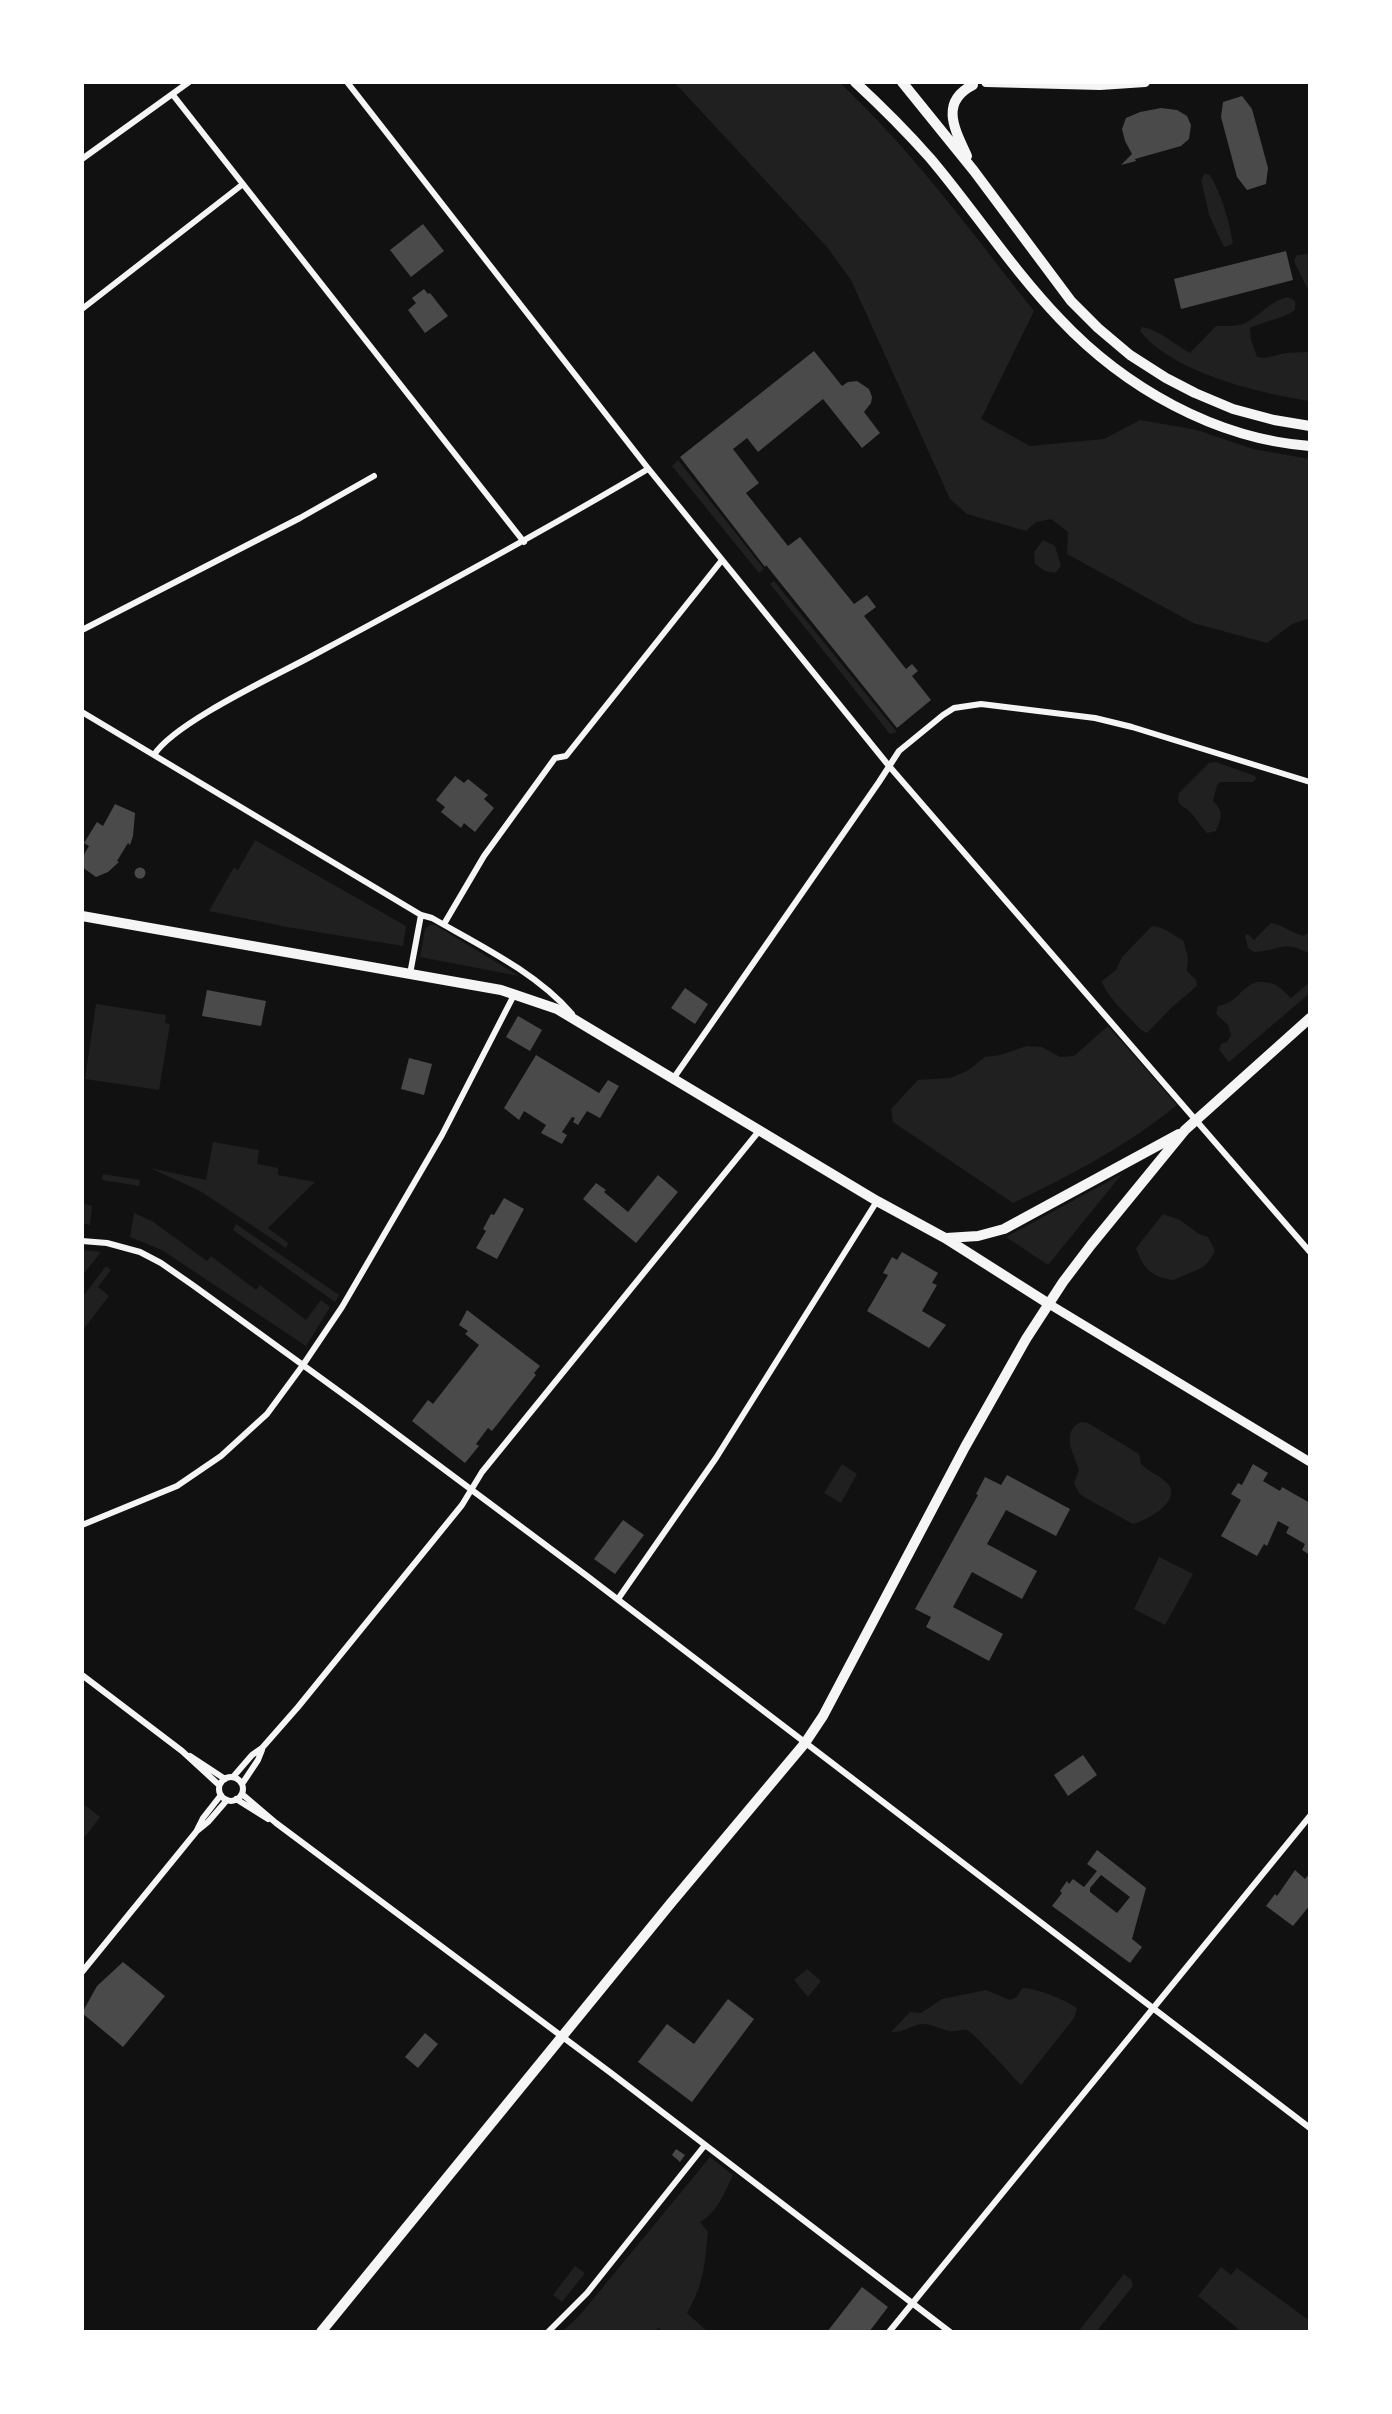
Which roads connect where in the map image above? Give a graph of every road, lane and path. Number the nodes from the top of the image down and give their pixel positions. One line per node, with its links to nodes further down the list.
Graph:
1 (189, 82): 7 (street)
2 (347, 82): 14 (street)
3 (855, 82): 13 (highway)
4 (902, 82): 9 (highway)
5 (1145, 82): 6 (main road)
6 (977, 83): 9 (highway)
7 (173, 95): 8 (street); 10 (street)
8 (82, 159)
9 (974, 171): 12 (highway)
10 (243, 184): 11 (street); 16 (street)
11 (82, 309)
12 (1310, 426)
13 (1310, 446)
14 (648, 469): 16 (street); 17 (street)
15 (374, 476): 18 (street)
16 (524, 542): 20 (street)
17 (722, 560): 21 (street); 25 (street)
18 (82, 630)
19 (82, 712): 20 (street)
20 (154, 755): 23 (street)
21 (890, 766): 22 (street); 30 (street); 31 (street)
22 (1310, 782)
23 (421, 915): 25 (street); 26 (street)
24 (82, 916): 26 (main road)
25 (444, 924): 29 (street)
26 (410, 974): 27 (main road)
27 (515, 993): 29 (main road); 39 (street)
28 (1310, 1018): 31 (main road)
29 (578, 1021): 30 (main road)
30 (673, 1079): 33 (main road)
31 (1196, 1120): 32 (main road); 37 (street)
32 (1185, 1130): 35 (main road); 38 (main road)
33 (759, 1131): 34 (main road); 41 (street)
34 (877, 1201): 35 (main road); 43 (street)
35 (945, 1238): 38 (main road)
36 (82, 1241): 39 (street)
37 (1310, 1252)
38 (1049, 1304): 40 (main road); 45 (main road)
39 (303, 1366): 41 (street); 42 (street)
40 (1310, 1462)
41 (471, 1490): 43 (street); 46 (street)
42 (82, 1525)
43 (618, 1599): 45 (street)
44 (82, 1675): 47 (street)
45 (805, 1743): 58 (street); 59 (main road)
46 (262, 1748): 48 (street); 50 (street)
47 (182, 1751): 49 (street); 51 (street)
48 (233, 1777): 49 (street); 50 (street)
49 (225, 1779): 51 (street)
50 (242, 1784): 53 (street)
51 (219, 1786): 52 (street)
52 (221, 1795): 54 (street); 56 (street)
53 (239, 1797): 54 (street); 59 (street)
54 (227, 1800): 56 (street)
55 (1310, 1816): 58 (street)
56 (196, 1832): 57 (street)
57 (82, 1972)
58 (1153, 2007): 60 (street); 62 (street)
59 (563, 2037): 61 (street); 63 (main road)
60 (1310, 2128)
61 (705, 2145): 62 (street); 64 (street)
62 (913, 2302): 65 (street); 66 (street)
63 (321, 2332)
64 (548, 2332)
65 (889, 2332)
66 (950, 2332)

